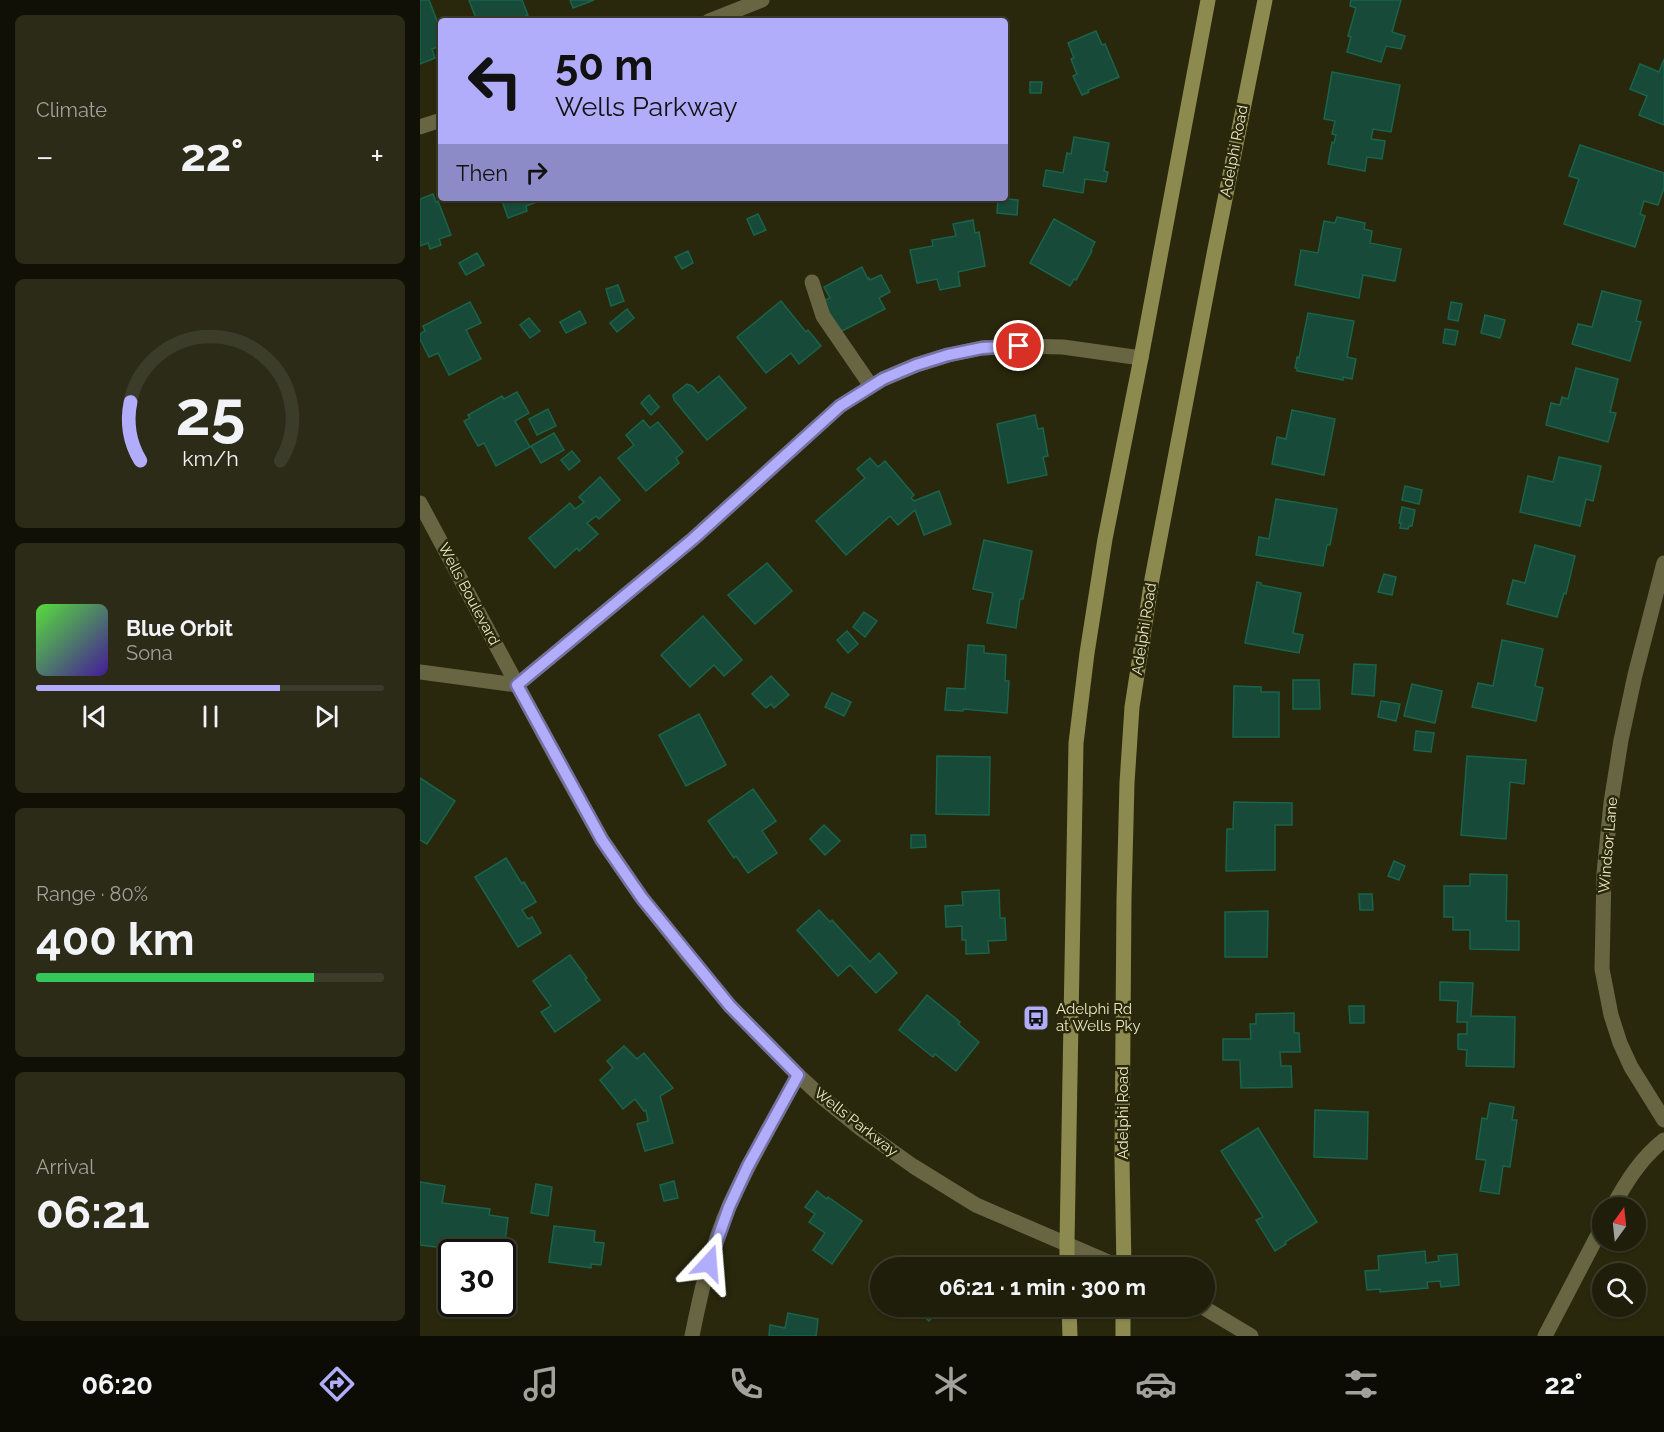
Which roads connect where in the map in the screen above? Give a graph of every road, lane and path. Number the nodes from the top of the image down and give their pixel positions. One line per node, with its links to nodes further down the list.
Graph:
1 (762, 0): 4 (street)
2 (1208, 0): 8 (main road)
3 (1264, 0): 22 (main road, Adelphi Road)
4 (717, 18)
5 (438, 121): 6 (street)
6 (420, 127)
7 (812, 282): 9 (street)
8 (1141, 358): 9 (street); 18 (main road)
9 (872, 386): 13 (street)
10 (420, 503): 13 (street, Wells Boulevard)
11 (1664, 563): 15 (street, Windsor Lane)
12 (420, 672): 13 (street)
13 (517, 685): 14 (street, Wells Parkway)
14 (798, 1075): 18 (street, Wells Parkway); 26 (street)
15 (1664, 1120)
16 (1664, 1140): 17 (street)
17 (1618, 1197)
18 (1067, 1243): 20 (main road); 21 (street, Wells Parkway)
19 (1592, 1246): 30 (street)
20 (1067, 1257)
21 (1098, 1257)
22 (1123, 1257)
23 (1215, 1314): 29 (street)
24 (1069, 1317): 27 (main road)
25 (1123, 1317): 28 (main road)
26 (692, 1336)
27 (1070, 1336)
28 (1123, 1336)
29 (1251, 1336)
30 (1545, 1336)

